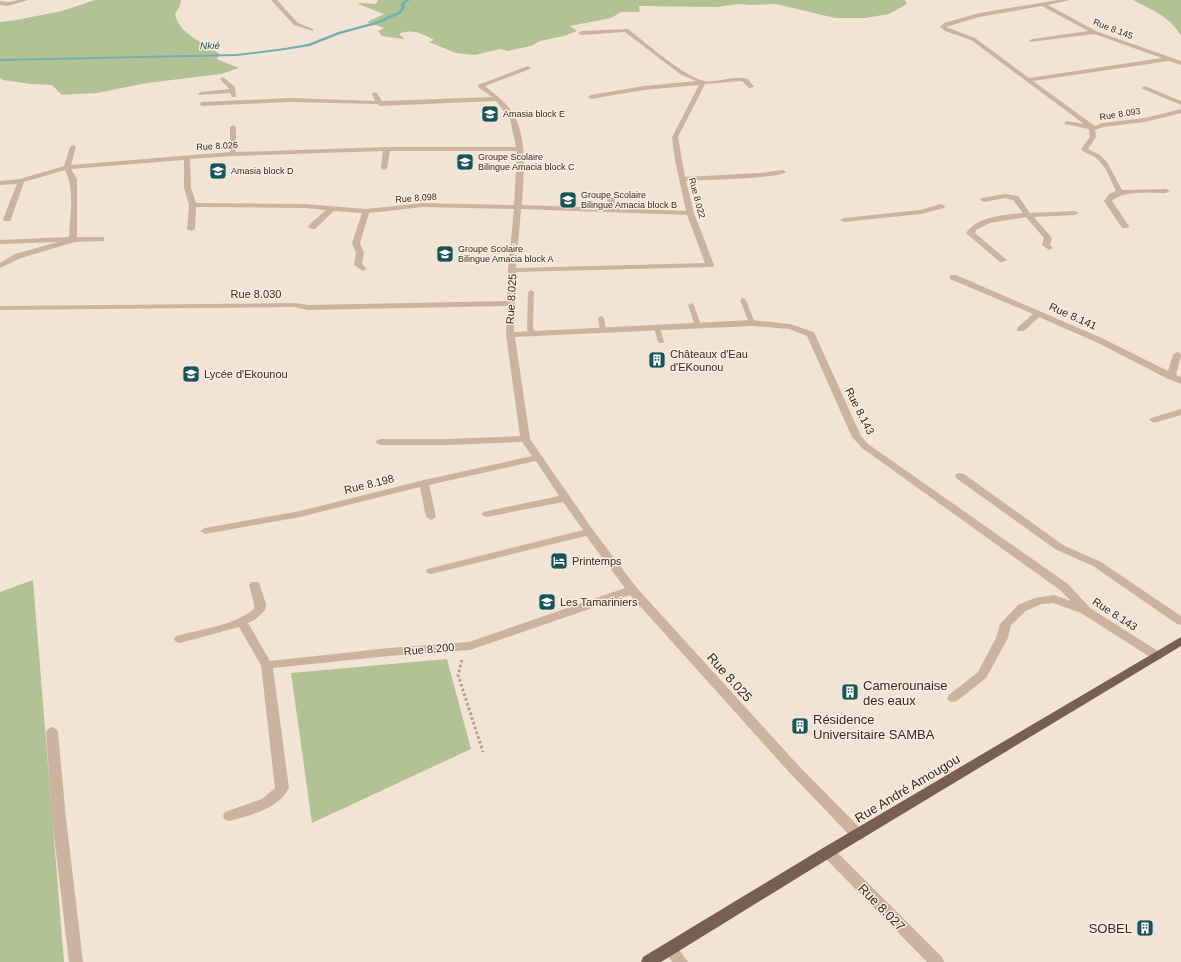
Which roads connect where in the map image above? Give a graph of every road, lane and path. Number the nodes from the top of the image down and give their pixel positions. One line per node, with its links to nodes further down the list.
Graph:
1 (25, 0): 4 (street)
2 (274, 0): 6 (street)
3 (1067, 0): 5 (street)
4 (0, 3)
5 (1042, 4): 7 (street, Rue 8.145); 14 (street)
6 (311, 30)
7 (1094, 32): 9 (street); 10 (street, Rue 8.145)
8 (581, 33): 15 (street)
9 (1032, 41)
10 (1170, 59): 11 (street, Rue 8.145); 14 (street)
11 (1181, 63)
12 (528, 68): 22 (street, Rue 8.025)
13 (222, 79): 18 (street)
14 (1027, 80): 30 (street)
15 (703, 82): 16 (street); 21 (street); 39 (street, Rue 8.022)
16 (751, 87)
17 (1145, 88): 24 (street)
18 (233, 91): 19 (street); 23 (street)
19 (201, 94)
20 (375, 94): 26 (street)
21 (591, 97)
22 (498, 99): 26 (street); 33 (street, Rue 8.025)
23 (236, 102): 25 (street); 26 (street)
24 (1181, 103)
25 (202, 104)
26 (380, 104)
27 (1181, 111): 30 (street, Rue 8.093)
28 (1067, 123): 30 (street)
29 (233, 127): 34 (street)
30 (1094, 128): 43 (street, Rue 8.093)
31 (73, 147): 36 (street)
32 (387, 149): 33 (street, Rue 8.026); 34 (street, Rue 8.026); 37 (street)
33 (520, 149): 48 (street, Rue 8.025)
34 (232, 154): 35 (street, Rue 8.026)
35 (188, 157): 36 (street, Rue 8.026); 46 (street)
36 (67, 167): 40 (street, Rue 8.026); 60 (street)
37 (384, 168)
38 (783, 172): 39 (street)
39 (683, 179): 52 (street, Rue 8.022)
40 (21, 180): 41 (street, Rue 8.026); 55 (street)
41 (0, 183)
42 (1166, 191): 43 (street)
43 (1120, 192): 57 (street)
44 (611, 198): 51 (street)
45 (984, 200): 54 (street)
46 (194, 205): 49 (street, Rue 8.098); 59 (street)
47 (941, 206): 56 (street)
48 (518, 207): 50 (street, Rue 8.098); 51 (street, Rue 8.098); 67 (street, Rue 8.025)
49 (332, 208): 50 (street, Rue 8.098); 58 (street)
50 (366, 211): 66 (street)
51 (610, 211): 52 (street, Rue 8.098)
52 (690, 213): 67 (street, Rue 8.022)
53 (1075, 213): 54 (street)
54 (1028, 215): 63 (street); 64 (street)
55 (7, 219)
56 (844, 220)
57 (1125, 226)
58 (312, 227)
59 (191, 229)
60 (73, 240): 61 (street); 62 (street); 65 (street)
61 (101, 240)
62 (0, 242)
63 (1049, 248)
64 (1003, 260)
65 (0, 266)
66 (363, 269)
67 (512, 270): 71 (street, Rue 8.025)
68 (953, 277): 74 (street, Rue 8.141)
69 (531, 292): 81 (lane)
70 (743, 300): 76 (lane)
71 (511, 303): 73 (street, Rue 8.030); 82 (street, Rue 8.025)
72 (691, 304): 77 (lane)
73 (0, 308)
74 (1038, 314): 79 (street); 85 (street, Rue 8.141)
75 (601, 318): 80 (lane)
76 (752, 323): 77 (street, Rue 8.143); 102 (street, Rue 8.143)
77 (698, 326): 78 (street, Rue 8.143)
78 (657, 328): 80 (street, Rue 8.143); 83 (lane)
79 (1021, 329)
80 (603, 330): 81 (street, Rue 8.143)
81 (534, 333): 82 (street, Rue 8.143)
82 (510, 335): 89 (street, Rue 8.025)
83 (661, 342)
84 (1177, 355): 85 (street)
85 (1171, 377): 86 (street, Rue 8.141)
86 (1181, 381)
87 (1181, 412): 88 (street)
88 (1154, 420)
89 (524, 439): 90 (street); 91 (street, Rue 8.025)
90 (380, 442)
91 (538, 458): 93 (street, Rue 8.198); 94 (street, Rue 8.025)
92 (960, 476): 103 (street)
93 (424, 483): 96 (street); 97 (street, Rue 8.198)
94 (567, 498): 95 (street); 98 (street, Rue 8.025)
95 (487, 514)
96 (430, 517)
97 (205, 531)
98 (589, 532): 99 (street); 101 (street, Rue 8.025)
99 (431, 571)
100 (255, 586): 104 (street)
101 (632, 590): 107 (street, Rue 8.200); 114 (street, Rue 8.025)
102 (1086, 610): 108 (street, Rue 8.143); 110 (street)
103 (1181, 621)
104 (242, 622): 105 (street); 109 (street)
105 (180, 639)
106 (1181, 641): 108 (main road, Rue André Amougou)
107 (470, 646): 109 (street, Rue 8.200); 112 (path)
108 (1157, 656): 114 (main road, Rue André Amougou)
109 (267, 665): 113 (street)
110 (953, 698)
111 (52, 732): 117 (street)
112 (483, 752)
113 (230, 816)
114 (858, 835): 115 (main road, Rue André Amougou)
115 (828, 852): 116 (main road, Rue André Amougou); 120 (street, Rue 8.027)
116 (670, 948): 118 (main road, Rue André Amougou); 119 (street)
117 (76, 962)
118 (648, 962)
119 (681, 962)
120 (936, 962)

